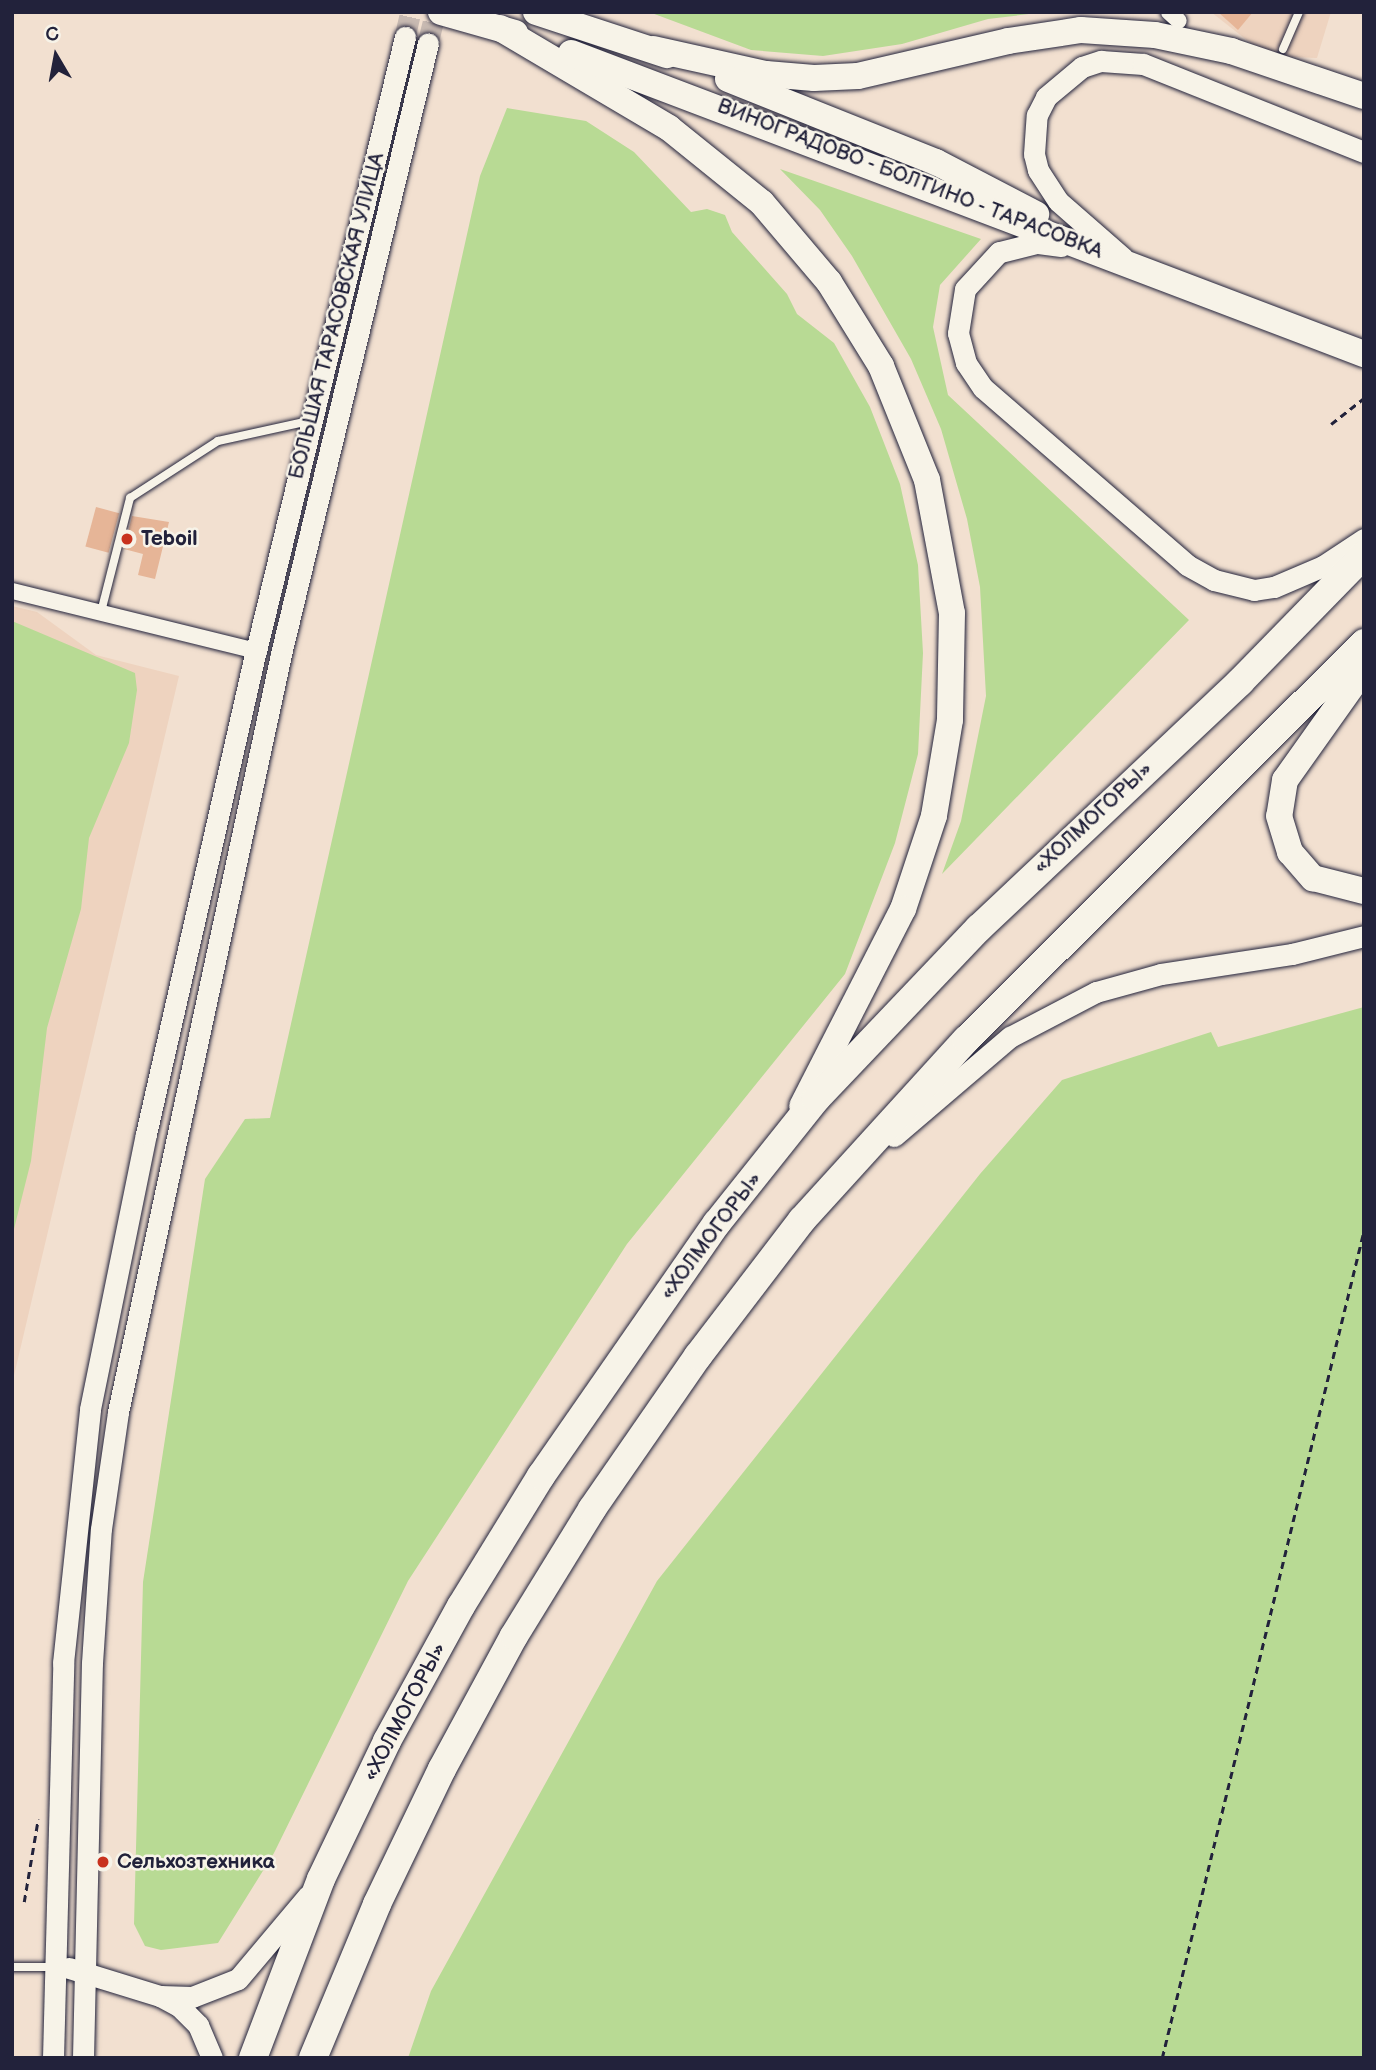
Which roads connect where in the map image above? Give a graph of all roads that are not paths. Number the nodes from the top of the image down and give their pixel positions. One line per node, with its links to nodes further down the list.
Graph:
1 (442, 12): 5 (main road, ВИНОГРАДОВО - БОЛТИНО - ТАРАСОВКА)
2 (536, 12): 6 (main road, ВИНОГРАДОВО - БОЛТИНО - ТАРАСОВКА)
3 (570, 12): 6 (street)
4 (1299, 12): 10 (lane)
5 (500, 28): 13 (main road, ВИНОГРАДОВО - БОЛТИНО - ТАРАСОВКА); 25 (main road)
6 (592, 30): 9 (main road, ВИНОГРАДОВО - БОЛТИНО - ТАРАСОВКА)
7 (405, 37): 15 (street, БОЛЬШАЯ ТАРАСОВСКАЯ УЛИЦА)
8 (428, 43): 30 (street, БОЛЬШАЯ ТАРАСОВСКАЯ УЛИЦА)
9 (653, 49): 11 (main road); 13 (main road, ВИНОГРАДОВО - БОЛТИНО - ТАРАСОВКА)
10 (1283, 49)
11 (1364, 96)
12 (1364, 152): 13 (street)
13 (1128, 261): 14 (main road); 16 (street)
14 (1364, 354)
15 (312, 421): 19 (lane); 21 (street, БОЛЬШАЯ ТАРАСОВСКАЯ УЛИЦА)
16 (1364, 539)
17 (1364, 555): 25 (highway, «ХОЛМОГОРЫ»)
18 (12, 591): 19 (street)
19 (101, 612): 21 (street)
20 (1364, 643): 26 (highway)
21 (256, 651): 29 (street, БОЛЬШАЯ ТАРАСОВСКАЯ УЛИЦА)
22 (1364, 670): 23 (main road)
23 (1364, 891)
24 (1364, 936): 26 (street)
25 (785, 1139): 27 (highway, «ХОЛМОГОРЫ»)
26 (802, 1220): 36 (highway)
27 (321, 1879): 31 (street); 35 (highway, «ХОЛМОГОРЫ»)
28 (12, 1967): 29 (lane)
29 (54, 1967): 30 (street); 32 (street, БОЛЬШАЯ ТАРАСОВСКАЯ УЛИЦА)
30 (83, 1970): 31 (street); 33 (street, БОЛЬШАЯ ТАРАСОВСКАЯ УЛИЦА)
31 (160, 1996): 34 (street)
32 (53, 2058)
33 (83, 2058)
34 (212, 2058)
35 (253, 2058)
36 (313, 2058)

